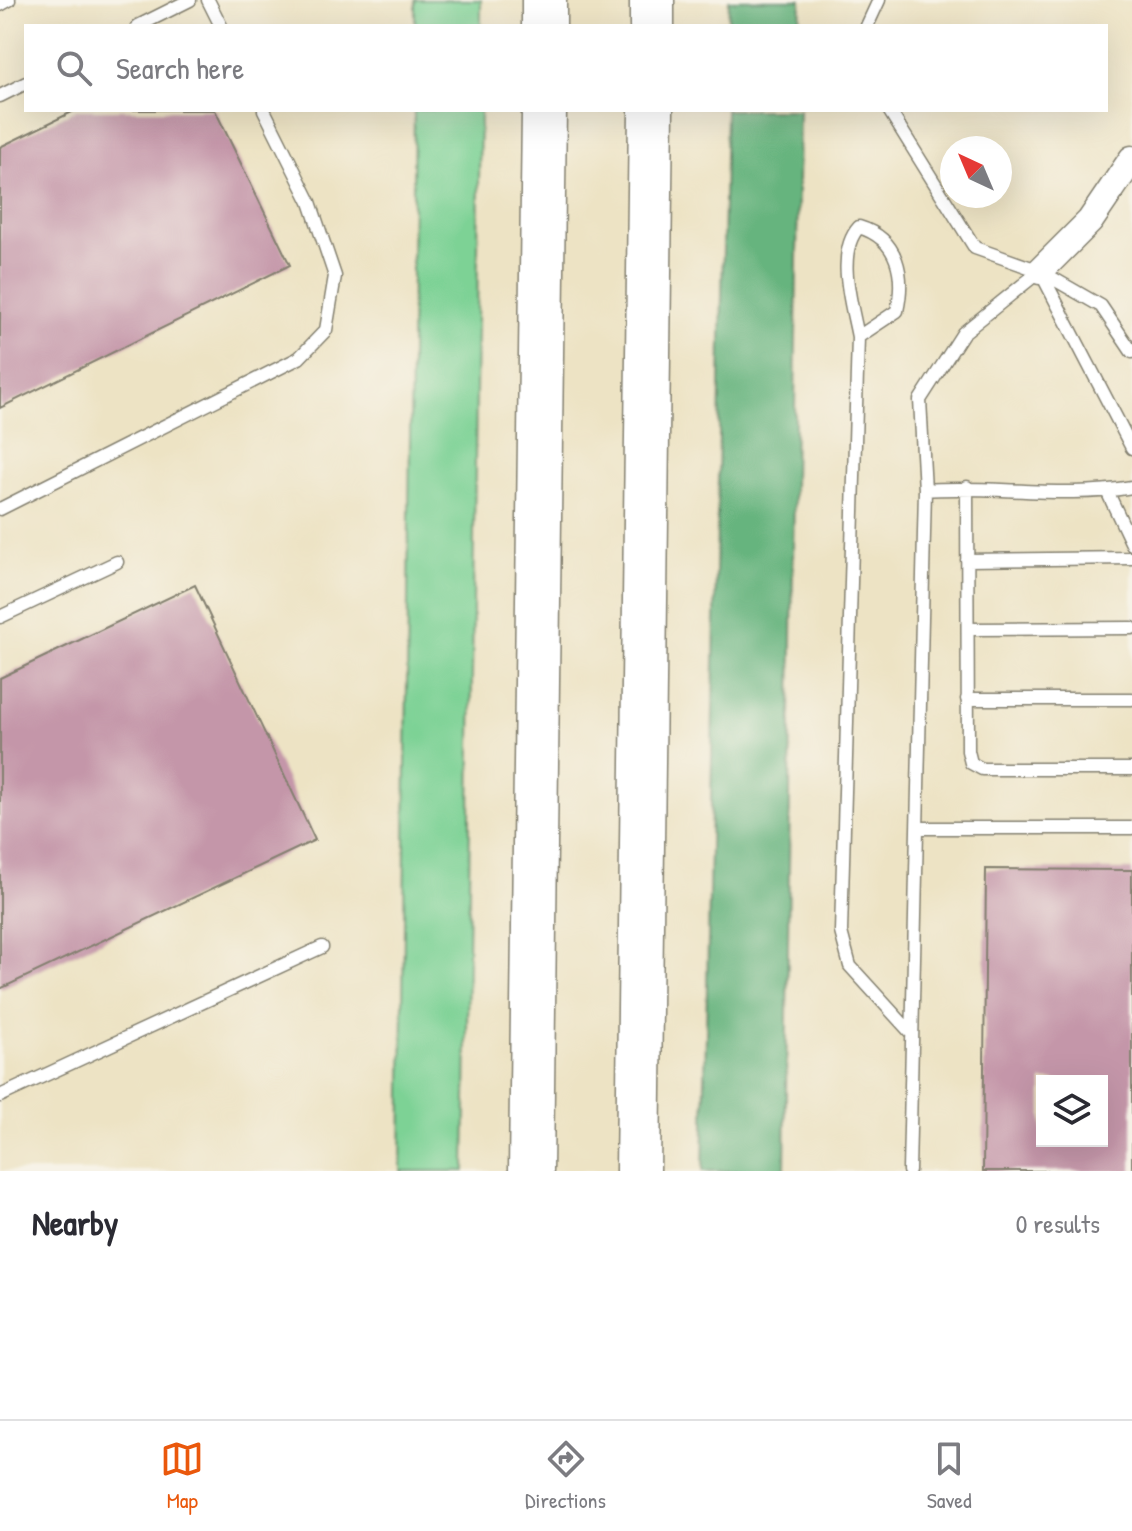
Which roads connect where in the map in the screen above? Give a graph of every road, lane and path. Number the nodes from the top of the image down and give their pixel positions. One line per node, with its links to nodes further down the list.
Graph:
1 (9, 0): 7 (lane)
2 (190, 0): 8 (lane)
3 (208, 0): 9 (lane)
4 (544, 0): 10 (highway)
5 (652, 0): 11 (highway)
6 (879, 0): 12 (lane)
7 (0, 5)
8 (142, 24)
9 (220, 24)
10 (544, 24)
11 (652, 24)
12 (868, 24)
13 (24, 84): 14 (lane)
14 (0, 96)
15 (265, 112): 28 (lane)
16 (544, 112): 44 (highway)
17 (651, 112): 45 (highway)
18 (890, 112): 20 (lane)
19 (1132, 159): 20 (street)
20 (1040, 271): 22 (lane); 23 (lane); 26 (lane)
21 (858, 337): 21 (lane); 42 (lane)
22 (1132, 352)
23 (1132, 448)
24 (967, 487): 26 (lane); 27 (lane); 31 (lane)
25 (1132, 487): 27 (lane)
26 (925, 490): 39 (lane)
27 (1107, 491): 29 (lane)
28 (0, 509)
29 (1132, 544)
30 (1132, 558): 31 (lane)
31 (967, 560): 35 (lane)
32 (117, 562): 33 (lane)
33 (0, 617)
34 (1132, 628): 35 (lane)
35 (968, 629): 36 (lane)
36 (967, 699): 37 (lane); 38 (lane)
37 (1132, 699)
38 (1132, 769)
39 (917, 828): 40 (lane); 42 (lane)
40 (1132, 828)
41 (322, 947): 43 (lane)
42 (912, 1034): 46 (lane)
43 (0, 1096)
44 (531, 1171)
45 (638, 1171)
46 (909, 1171)

